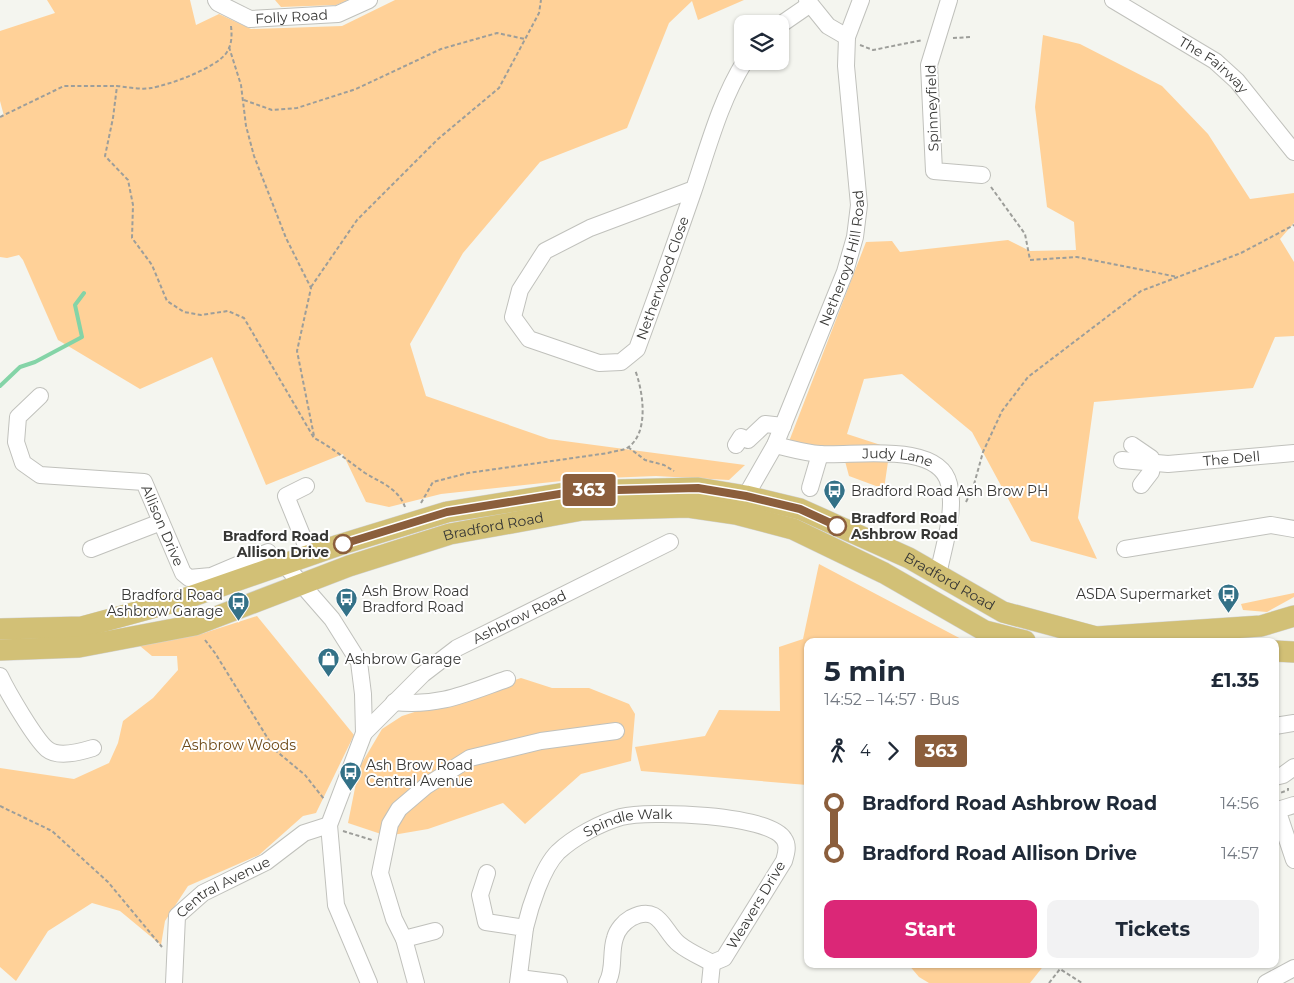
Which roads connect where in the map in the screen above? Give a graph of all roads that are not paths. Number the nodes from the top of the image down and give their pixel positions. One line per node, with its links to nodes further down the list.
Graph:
1 (369, 0): 6 (street, Folly Road)
2 (861, 0): 8 (street, Netheroyd Hill Road)
3 (950, 0): 11 (street, Spinneyfield)
4 (1113, 0): 10 (street, The Fairway)
5 (808, 2): 7 (street); 8 (street)
6 (222, 4)
7 (789, 18)
8 (847, 37): 14 (street, Netheroyd Hill Road)
9 (741, 70): 12 (street, Netherwood Close)
10 (1294, 152)
11 (982, 175)
12 (694, 189): 12 (street, Netherwood Close)
13 (40, 396): 28 (street, Allison Drive)
14 (783, 426): 15 (street); 16 (street, Netheroyd Hill Road)
15 (736, 445)
16 (775, 445): 18 (street, Judy Lane); 25 (street, Netheroyd Hill Road)
17 (1132, 445): 21 (street)
18 (820, 454): 24 (street); 35 (street, Judy Lane)
19 (1294, 454): 21 (street, The Dell)
20 (1122, 460): 21 (street, The Dell)
21 (1161, 463): 22 (street)
22 (1141, 485)
23 (306, 486): 33 (street)
24 (810, 488)
25 (746, 496): 26 (street, Netheroyd Hill Road); 27 (main road, Bradford Road); 33 (main road, Bradford Road)
26 (736, 514): 27 (main road, Bradford Road); 37 (main road, Bradford Road)
27 (797, 519): 35 (main road, Bradford Road); 41 (main road, Bradford Road)
28 (161, 522): 31 (street); 36 (street, Allison Drive)
29 (1294, 529): 32 (street)
30 (670, 542): 47 (street, Ashbrow Road)
31 (91, 549)
32 (1125, 549)
33 (310, 555): 34 (main road, Bradford Road)
34 (279, 566): 36 (street, Allison Drive); 37 (street, Ashbrow Road); 38 (main road, Bradford Road)
35 (938, 575): 39 (main road, Bradford Road)
36 (189, 578): 38 (street)
37 (300, 585): 42 (main road, Bradford Road); 53 (street, Ashbrow Road)
38 (181, 600): 40 (main road, Bradford Road)
39 (1294, 616)
40 (0, 630)
41 (1013, 638)
42 (0, 650)
43 (1279, 651): 44 (main road)
44 (1294, 652)
45 (0, 676): 54 (street)
46 (507, 679): 47 (street)
47 (394, 702): 53 (street, Ashbrow Road)
48 (1279, 718): 49 (street)
49 (1294, 718)
50 (1294, 723): 51 (street)
51 (1279, 725)
52 (616, 731): 68 (street)
53 (364, 733): 62 (street, Ashbrow Road)
54 (93, 748)
55 (1294, 767): 56 (street)
56 (1279, 776)
57 (1294, 779): 58 (street)
58 (1279, 783)
59 (1294, 805): 60 (street)
60 (1279, 811)
61 (1279, 815): 64 (street)
62 (331, 821): 72 (street, Central Avenue); 73 (street, Ashbrow Road)
63 (784, 838): 66 (street, Spindle Walk); 69 (street, Weavers Drive)
64 (1294, 860)
65 (487, 873): 66 (street)
66 (525, 928): 71 (street, Spindle Walk)
67 (435, 930): 68 (street)
68 (404, 939): 74 (street)
69 (712, 963): 76 (street); 77 (street)
70 (1294, 968): 78 (street)
71 (518, 980): 75 (street)
72 (174, 983)
73 (369, 983)
74 (416, 983)
75 (559, 983)
76 (607, 983)
77 (710, 983)
78 (1266, 983)

